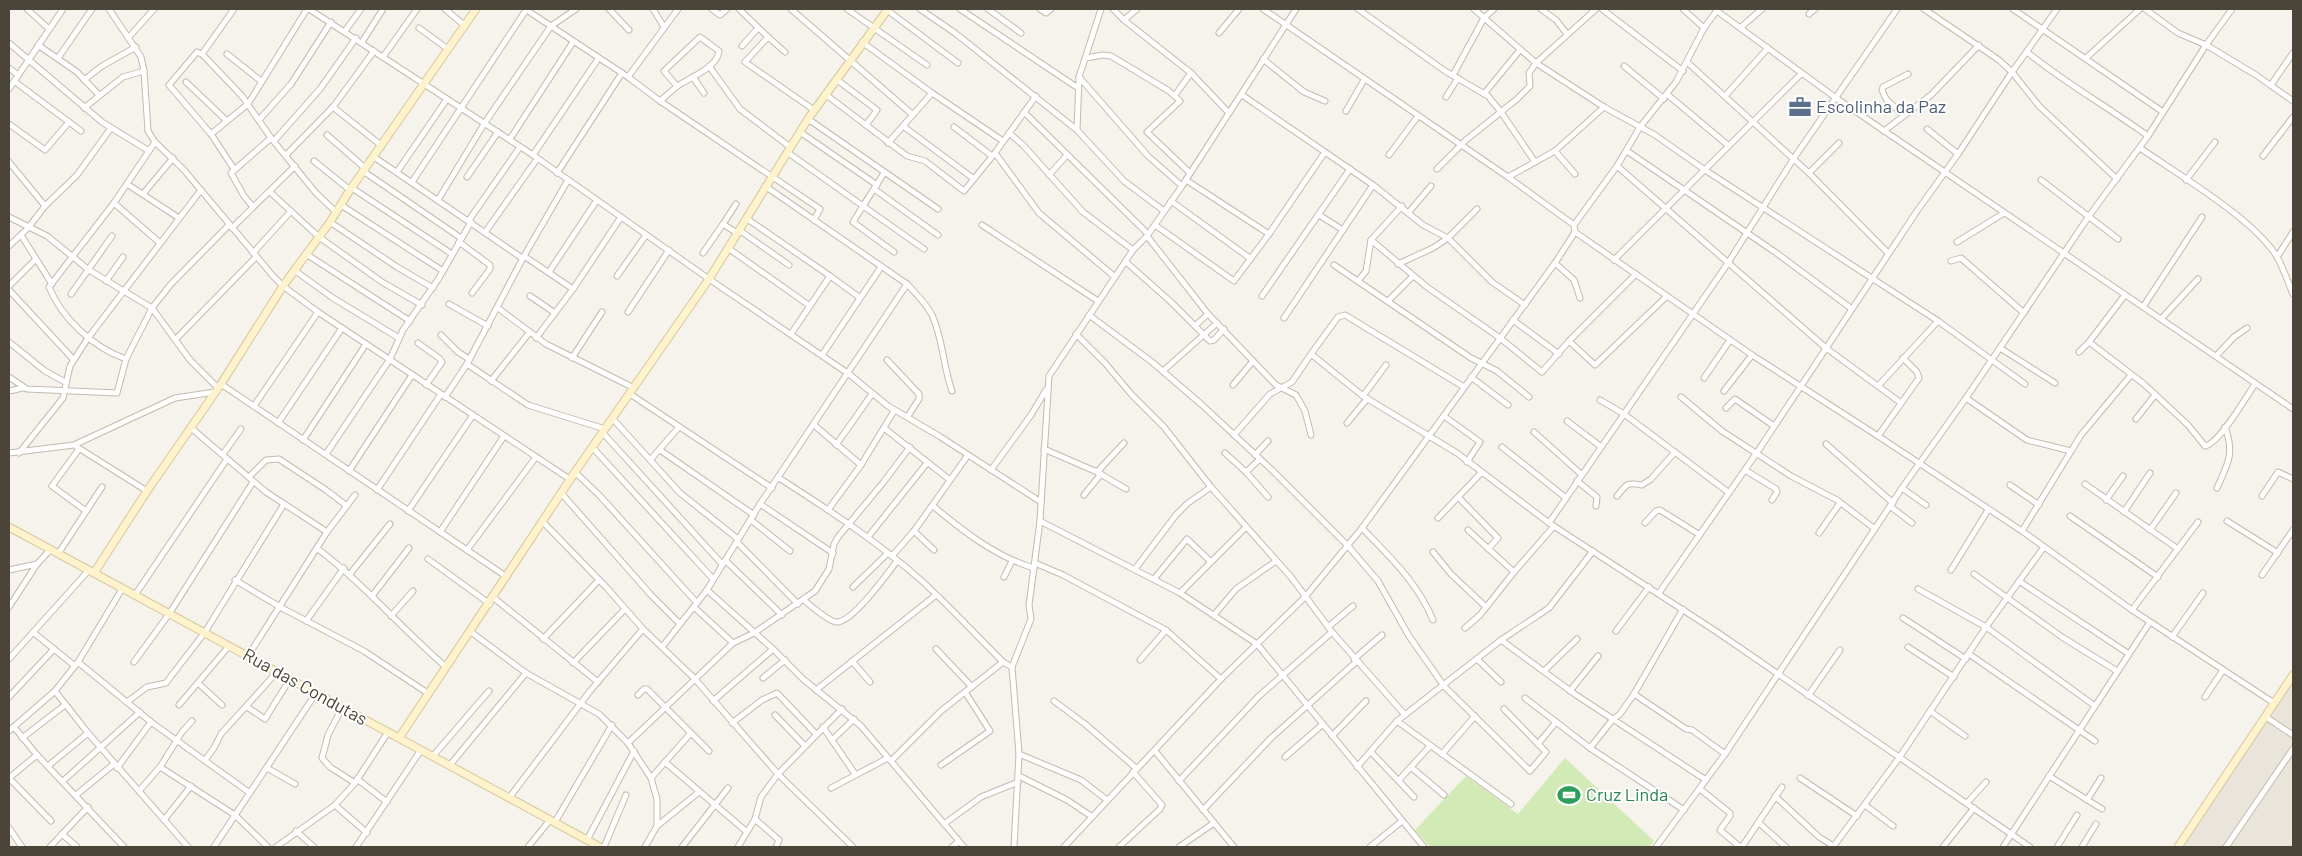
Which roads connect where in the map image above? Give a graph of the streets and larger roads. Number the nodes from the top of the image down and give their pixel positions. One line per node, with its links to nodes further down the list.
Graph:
1 (27, 9): 67 (street)
2 (63, 9): 67 (street)
3 (92, 9): 96 (street)
4 (110, 9): 74 (street)
5 (154, 9): 74 (street)
6 (234, 9): 93 (street)
7 (308, 9): 57 (street); 126 (street)
8 (361, 9): 70 (street)
9 (383, 9): 77 (street)
10 (417, 9): 95 (street)
11 (444, 9): 59 (street)
12 (476, 9): 59 (street)
13 (526, 9): 60 (street); 151 (street)
14 (576, 9): 60 (street)
15 (608, 9): 69 (street)
16 (653, 9): 61 (street)
17 (678, 9): 61 (street)
18 (712, 9): 19 (street)
19 (727, 9)
20 (739, 9): 64 (street)
21 (791, 9): 101 (street)
22 (847, 9): 62 (street)
23 (920, 9): 141 (street)
24 (960, 9): 131 (street)
25 (988, 9): 71 (street)
26 (1040, 9): 27 (street)
27 (1051, 9)
28 (1100, 9): 97 (street)
29 (1113, 9): 56 (street)
30 (1137, 9): 56 (street)
31 (1239, 9): 72 (street)
32 (1263, 9): 58 (street)
33 (1296, 9): 58 (street)
34 (1358, 9): 54 (street)
35 (1371, 9): 54 (street)
36 (1474, 9): 55 (street)
37 (1494, 9): 55 (street)
38 (1541, 9): 73 (street)
39 (1596, 9): 73 (street)
40 (1602, 9): 111 (street)
41 (1683, 9): 65 (street)
42 (1762, 9): 66 (street)
43 (1814, 9): 53 (street)
44 (1897, 9): 144 (street)
45 (1924, 9): 84 (street)
46 (2013, 9): 68 (street)
47 (2057, 9): 68 (street)
48 (2140, 9): 98 (street)
49 (2145, 9): 82 (street)
50 (2232, 9): 82 (street)
51 (887, 10): 62 (street); 103 (street)
52 (1718, 10): 65 (street); 66 (street)
53 (1809, 14)
54 (1367, 15): 121 (street)
55 (1484, 18): 89 (street); 121 (street)
56 (1124, 20): 113 (street)
57 (331, 22): 70 (street); 165 (street)
58 (1286, 24): 102 (street); 124 (street)
59 (464, 25): 86 (street)
60 (551, 26): 78 (street); 170 (street)
61 (664, 27): 118 (street)
62 (873, 27): 79 (street); 106 (street)
63 (419, 28): 86 (street)
64 (758, 28): 75 (street); 83 (street)
65 (1704, 28): 104 (street)
66 (1740, 28): 87 (street)
67 (49, 29): 81 (street)
68 (2044, 29): 91 (street); 98 (street)
69 (629, 30)
70 (345, 31): 76 (street)
71 (1021, 33)
72 (1219, 33)
73 (1567, 34): 105 (street)
74 (129, 37): 85 (street)
75 (768, 37): 90 (street); 154 (street)
76 (356, 38): 77 (street); 186 (street)
77 (362, 42): 88 (street)
78 (574, 42): 100 (street); 187 (street)
79 (862, 42): 101 (street); 134 (street)
80 (9, 43): 99 (street)
81 (38, 45): 96 (street); 99 (street)
82 (2206, 45): 129 (street); 158 (street)
83 (742, 46)
84 (1979, 46): 112 (street); 161 (street)
85 (136, 48): 110 (street); 123 (street)
86 (448, 48): 128 (street)
87 (1768, 48): 115 (street); 140 (street)
88 (374, 50): 95 (street); 150 (street)
89 (1519, 50): 105 (street); 137 (street)
90 (786, 52)
91 (2028, 52): 112 (street); 185 (street)
92 (2293, 53): 129 (street)
93 (202, 54): 149 (street); 183 (street)
94 (227, 54): 126 (street)
95 (383, 57): 128 (street)
96 (58, 58): 123 (street)
97 (1086, 58): 120 (street); 138 (street)
98 (2086, 58): 158 (street)
99 (28, 59): 117 (street); 153 (street)
100 (598, 59): 114 (street); 210 (street)
101 (850, 59): 122 (street); 160 (street)
102 (1263, 59): 139 (street); 147 (street)
103 (958, 62)
104 (1687, 62): 111 (street); 140 (street)
105 (1536, 63): 152 (street); 157 (street)
106 (927, 65)
107 (709, 66): 119 (street); 130 (street); 198 (street)
108 (1624, 66): 143 (street)
109 (9, 68): 117 (street)
110 (144, 71): 135 (street); 189 (street)
111 (1683, 71): 143 (street)
112 (2012, 72): 204 (street); 234 (street)
113 (1191, 73): 138 (street); 159 (street)
114 (622, 74): 118 (street); 225 (street)
115 (1801, 74): 144 (street); 168 (street)
116 (1908, 74): 161 (street)
117 (18, 75): 125 (street)
118 (628, 77): 146 (street)
119 (693, 77): 130 (street); 133 (street)
120 (1079, 77): 131 (street); 244 (street)
121 (1456, 77): 137 (street); 142 (street)
122 (836, 79): 136 (street); 171 (street)
123 (84, 80): 135 (street)
124 (1364, 80): 155 (street); 162 (street)
125 (14, 81): 132 (street); 167 (street)
126 (260, 81): 149 (street)
127 (186, 82): 166 (street)
128 (424, 85): 145 (street); 194 (street)
129 (2271, 85): 148 (street)
130 (678, 86): 146 (street)
131 (1078, 88): 177 (street)
132 (9, 89)
133 (704, 93)
134 (932, 93): 160 (street); 188 (street)
135 (99, 94): 153 (street)
136 (825, 94): 154 (street); 171 (street)
137 (1484, 94): 157 (street)
138 (1175, 95): 227 (street)
139 (1242, 95): 159 (street); 202 (street)
140 (1726, 95): 168 (street)
141 (1036, 96): 156 (street); 177 (street)
142 (1446, 97)
143 (1666, 97): 174 (street); 195 (street)
144 (1836, 98): 179 (street); 212 (street)
145 (447, 99): 151 (street); 223 (street)
146 (660, 101): 232 (street)
147 (1325, 101)
148 (2293, 102)
149 (248, 104): 165 (street); 166 (street)
150 (333, 107): 194 (street); 206 (street)
151 (461, 107): 170 (street); 240 (street)
152 (1604, 107): 174 (street); 200 (street)
153 (84, 108): 175 (street)
154 (814, 110): 164 (street)
155 (1346, 111)
156 (1024, 112): 182 (street); 205 (street)
157 (1501, 112): 193 (street); 215 (street)
158 (2163, 112): 185 (street)
159 (1229, 113): 227 (street)
160 (913, 115): 172 (street)
161 (1903, 115): 179 (street)
162 (1418, 116): 193 (street); 207 (street)
163 (2293, 117): 208 (street)
164 (808, 119): 181 (street); 226 (street)
165 (259, 120): 186 (street)
166 (227, 121): 183 (street)
167 (69, 122): 169 (street); 178 (street)
168 (1753, 122): 195 (street); 212 (street)
169 (9, 124)
170 (484, 124): 180 (street); 252 (street)
171 (866, 125): 190 (street)
172 (903, 126): 190 (street); 235 (street)
173 (954, 127): 203 (street)
174 (1640, 127): 201 (street); 222 (street)
175 (111, 128): 199 (street); 258 (street)
176 (1927, 129): 204 (street)
177 (1077, 130): 267 (street)
178 (81, 131)
179 (1884, 131): 224 (street)
180 (498, 132): 187 (street); 231 (street)
181 (800, 132): 198 (street); 246 (street)
182 (1009, 133): 188 (street); 230 (street)
183 (212, 134): 218 (street)
184 (327, 135): 221 (street)
185 (2148, 136): 197 (street)
186 (272, 139): 206 (street); 218 (street)
187 (510, 140): 196 (street)
188 (1003, 141): 203 (street)
189 (155, 142): 199 (street); 211 (street)
190 (888, 142): 235 (street)
191 (2215, 142): 239 (street)
192 (1839, 143): 228 (street)
193 (1460, 145): 220 (street); 233 (street)
194 (382, 146): 209 (street)
195 (1729, 146): 222 (street)
196 (520, 147): 210 (street); 279 (street)
197 (2140, 148): 234 (street); 239 (street)
198 (788, 150): 232 (street); 259 (street)
199 (149, 151): 241 (street)
200 (1555, 151): 215 (street); 229 (street)
201 (1627, 151): 217 (street); 249 (street)
202 (1325, 152): 219 (street); 293 (street)
203 (994, 154): 235 (street); 341 (street)
204 (1958, 154): 224 (street)
205 (1067, 155): 230 (street); 297 (street)
206 (286, 156): 216 (street)
207 (1389, 156)
208 (2263, 156)
209 (374, 157): 221 (street); 223 (street)
210 (535, 157): 225 (street); 288 (street)
211 (173, 158): 248 (street); 251 (street)
212 (1794, 158): 228 (street); 262 (street)
213 (314, 160): 247 (street)
214 (9, 162): 258 (street)
215 (1534, 162): 233 (street)
216 (295, 166): 250 (street); 268 (street)
217 (1617, 166): 265 (street); 284 (street)
218 (234, 169): 261 (street)
219 (1350, 169): 242 (street); 271 (street)
220 (1437, 169)
221 (364, 170): 247 (street); 302 (street)
222 (1705, 170): 249 (street); 262 (street)
223 (397, 172): 240 (street)
224 (1943, 172): 270 (street); 312 (street)
225 (557, 173): 236 (street)
226 (884, 173): 246 (street); 263 (street)
227 (1190, 173): 237 (street)
228 (1809, 173): 312 (street)
229 (1575, 174)
230 (1049, 175): 310 (street)
231 (467, 177)
232 (770, 177): 243 (street); 278 (street)
233 (1508, 177): 284 (street)
234 (2117, 178): 272 (street)
235 (974, 179)
236 (568, 180): 253 (street); 321 (street)
237 (1186, 180): 244 (street); 293 (street)
238 (2041, 180): 272 (street)
239 (2186, 180): 319 (street)
240 (412, 182): 252 (street)
241 (127, 184): 251 (street); 255 (street)
242 (1373, 185): 260 (street); 287 (street)
243 (765, 186): 277 (street); 278 (street)
244 (1182, 186): 254 (street)
245 (1431, 186): 269 (street)
246 (875, 187): 259 (street); 292 (street)
247 (351, 189): 257 (street); 314 (street)
248 (201, 190): 276 (street); 285 (street)
249 (1685, 190): 265 (street); 294 (street)
250 (270, 192): 261 (street); 266 (street)
251 (143, 194): 276 (street)
252 (438, 200): 279 (street)
253 (597, 200): 274 (street); 336 (street)
254 (1171, 201): 267 (street); 322 (street)
255 (114, 203): 305 (street); 318 (street)
256 (736, 204): 281 (street)
257 (341, 205): 268 (street); 335 (street)
258 (46, 206): 286 (street)
259 (863, 206): 308 (street); 311 (street)
260 (1402, 206): 269 (street); 303 (street)
261 (253, 207): 285 (street)
262 (1762, 208): 294 (street); 344 (street)
263 (938, 209)
264 (1477, 209): 300 (street)
265 (1666, 210): 324 (street); 328 (street)
266 (291, 211): 299 (street); 317 (street)
267 (1164, 211): 283 (street)
268 (336, 212): 280 (street)
269 (1409, 212): 300 (street)
270 (2004, 213): 304 (street); 316 (street)
271 (1319, 215): 287 (street); 360 (street)
272 (2090, 216): 301 (street); 316 (street)
273 (9, 217): 286 (street)
274 (622, 217): 296 (street); 352 (street)
275 (2202, 217): 370 (street)
276 (179, 218): 305 (street)
277 (746, 218): 289 (street); 339 (street)
278 (814, 220): 332 (street)
279 (470, 221): 288 (street); 302 (street)
280 (330, 222): 299 (street); 351 (street)
281 (723, 224): 289 (street); 315 (street)
282 (982, 225): 364 (street)
283 (1155, 225): 297 (street); 322 (street)
284 (1574, 225): 290 (street)
285 (230, 226): 317 (street); 371 (street)
286 (28, 228): 295 (street); 318 (street)
287 (1343, 230): 382 (street)
288 (486, 231): 321 (street)
289 (738, 232): 307 (street); 330 (street)
290 (1575, 232): 324 (street); 327 (street)
291 (2293, 232): 319 (street)
292 (938, 234)
293 (1269, 234): 322 (street)
294 (1747, 234): 328 (street); 373 (street)
295 (21, 235): 306 (street); 323 (street)
296 (646, 235): 309 (street); 338 (street)
297 (1147, 235): 310 (street); 380 (street)
298 (112, 236): 333 (street)
299 (319, 237): 313 (street); 367 (street)
300 (1448, 238): 329 (street); 368 (street)
301 (2118, 239)
302 (460, 240): 314 (street); 355 (street)
303 (1371, 240): 329 (street); 346 (street)
304 (1957, 242)
305 (160, 244): 354 (street)
306 (9, 246)
307 (728, 248): 343 (street); 369 (street)
308 (924, 249)
309 (669, 250): 343 (street); 376 (street)
310 (1134, 250): 326 (street)
311 (894, 252)
312 (1888, 253): 344 (street)
313 (306, 254): 334 (street); 385 (street)
314 (452, 254): 335 (street)
315 (703, 254)
316 (2064, 254): 358 (street); 379 (street)
317 (254, 255): 350 (street); 402 (street)
318 (73, 256): 333 (street); 347 (street)
319 (2277, 256): 357 (street)
320 (123, 257): 345 (street)
321 (523, 257): 336 (street); 372 (street)
322 (1251, 259)
323 (35, 260): 347 (street); 349 (street)
324 (1614, 260): 337 (street)
325 (1951, 261): 379 (street)
326 (1126, 262): 341 (street); 388 (street)
327 (1555, 263): 363 (street); 368 (street)
328 (1728, 263): 378 (street); 409 (street)
329 (1398, 264): 340 (street)
330 (788, 265)
331 (1334, 265): 346 (street)
332 (881, 266): 348 (street); 362 (street)
333 (89, 270): 345 (street); 356 (street)
334 (294, 270): 350 (street); 399 (street)
335 (443, 270): 351 (street)
336 (549, 272): 352 (street)
337 (1636, 274): 361 (street); 404 (street)
338 (617, 276)
339 (830, 276): 362 (street); 369 (street)
340 (1413, 276): 365 (street); 401 (street)
341 (1115, 277): 364 (street)
342 (2198, 278): 383 (street)
343 (708, 279): 394 (street); 450 (street)
344 (1872, 280): 373 (street); 386 (street)
345 (106, 281): 354 (street)
346 (1358, 281): 365 (street)
347 (52, 284): 398 (street)
348 (907, 284): 429 (street); 451 (street)
349 (9, 286)
350 (282, 286): 374 (street); 446 (street)
351 (433, 288): 367 (street)
352 (573, 289): 377 (street)
353 (9, 290): 421 (street)
354 (124, 292): 371 (street); 398 (street)
355 (472, 293)
356 (71, 294)
357 (2293, 294)
358 (2125, 295): 370 (street); 406 (street)
359 (530, 296): 377 (street)
360 (1262, 296)
361 (1666, 297): 378 (street); 404 (street)
362 (859, 298): 414 (street)
363 (1580, 298)
364 (1098, 301): 381 (street)
365 (1388, 301): 426 (street)
366 (449, 304): 389 (street)
367 (422, 305): 385 (street)
368 (1525, 305): 384 (street)
369 (810, 306): 394 (street)
370 (2143, 307): 383 (street)
371 (152, 308): 402 (street); 419 (street)
372 (498, 308): 389 (street); 393 (street)
373 (1852, 309): 409 (street)
374 (318, 312): 390 (street); 464 (street)
375 (602, 312): 417 (street)
376 (628, 312)
377 (555, 313): 400 (street)
378 (1692, 313): 403 (street); 468 (street)
379 (2024, 313): 410 (street)
380 (1208, 314): 387 (street); 388 (street)
381 (1089, 315): 395 (street); 428 (street)
382 (1284, 318)
383 (2160, 319): 416 (street)
384 (1513, 320): 401 (street); 413 (street)
385 (410, 321): 399 (street)
386 (1938, 322): 418 (street); 423 (street)
387 (1217, 323): 392 (street); 396 (street)
388 (1196, 325): 396 (street)
389 (488, 326): 425 (street)
390 (342, 328): 408 (street); 475 (street)
391 (2247, 328): 416 (street)
392 (1224, 329): 396 (street); 424 (street)
393 (529, 333): 400 (street); 435 (street)
394 (791, 334): 414 (street)
395 (1076, 334): 447 (street); 540 (street)
396 (1204, 334): 428 (street)
397 (441, 335): 425 (street)
398 (88, 338): 419 (street); 421 (street)
399 (399, 338): 420 (street)
400 (536, 338): 417 (street)
401 (1500, 338): 413 (street); 426 (street)
402 (176, 339): 446 (street)
403 (1730, 340): 415 (street); 434 (street)
404 (1569, 341): 413 (street)
405 (9, 342): 436 (street)
406 (2089, 342): 411 (street); 431 (street)
407 (418, 343): 440 (street)
408 (366, 344): 420 (street); 491 (street)
409 (1826, 348): 442 (street); 444 (street)
410 (2000, 348): 423 (street); 437 (street)
411 (2079, 352)
412 (1311, 354): 443 (street); 448 (street); 457 (street)
413 (1559, 354)
414 (822, 355): 429 (street)
415 (1752, 355): 444 (street); 452 (street)
416 (2216, 356): 439 (street)
417 (572, 358): 450 (street)
418 (1903, 358): 442 (street); 462 (street)
419 (126, 359): 453 (street)
420 (390, 359): 430 (street); 509 (street)
421 (74, 360): 436 (street)
422 (887, 360): 470 (street)
423 (1992, 360): 438 (street); 460 (street)
424 (1253, 361): 441 (street); 448 (street)
425 (468, 362): 435 (street); 455 (street)
426 (1482, 363): 433 (street); 458 (street)
427 (1386, 365): 457 (street)
428 (1162, 371): 486 (street)
429 (849, 374): 454 (street); 477 (street)
430 (412, 375): 440 (street); 522 (street)
431 (2131, 375): 456 (street); 504 (street)
432 (9, 377): 445 (street)
433 (1471, 377): 443 (street); 463 (street)
434 (1704, 378)
435 (491, 381): 484 (street)
436 (65, 382): 453 (street)
437 (2055, 383)
438 (2025, 384)
439 (2255, 384): 466 (street); 481 (street)
440 (426, 385): 455 (street)
441 (1233, 385)
442 (1879, 385): 462 (street)
443 (1464, 387): 471 (street)
444 (1800, 387): 478 (street); 490 (street)
445 (23, 388): 449 (street); 453 (street)
446 (218, 388): 464 (street); 479 (street); 495 (street)
447 (1048, 388): 502 (street); 520 (street)
448 (1284, 388): 486 (street); 487 (street)
449 (9, 391)
450 (632, 391): 472 (street); 480 (street)
451 (952, 391)
452 (1724, 391)
453 (65, 392): 507 (street)
454 (872, 394): 467 (street); 496 (street)
455 (443, 395): 469 (street); 545 (street)
456 (2155, 396): 473 (street); 481 (street)
457 (1365, 397): 476 (street); 489 (street)
458 (1529, 397)
459 (1681, 397): 510 (street)
460 (1966, 398): 504 (street); 518 (street)
461 (1600, 400): 468 (street)
462 (1901, 403): 490 (street)
463 (1508, 405)
464 (254, 406): 475 (street)
465 (1726, 408): 478 (street)
466 (2293, 409)
467 (894, 411): 470 (street); 482 (street)
468 (1624, 414): 497 (street); 505 (street)
469 (472, 415): 488 (street); 572 (street)
470 (908, 416): 511 (street)
471 (1444, 416): 489 (street); 516 (street)
472 (612, 419): 484 (street); 515 (street)
473 (2136, 419)
474 (1567, 420): 497 (street)
475 (278, 423): 491 (street)
476 (1347, 423)
477 (814, 425): 496 (street); 531 (street)
478 (1774, 426): 510 (street)
479 (190, 427): 512 (street); 546 (street)
480 (679, 427): 503 (street); 541 (street)
481 (2225, 427): 543 (street)
482 (884, 428): 498 (street); 519 (street)
483 (241, 429): 512 (street)
484 (604, 432): 500 (street); 622 (street)
485 (1534, 432): 528 (street)
486 (1234, 435): 514 (street)
487 (1311, 435)
488 (504, 436): 513 (street); 597 (street)
489 (1430, 436): 516 (street); 589 (street)
490 (1878, 436): 518 (street)
491 (303, 440): 509 (street)
492 (1268, 441): 514 (street)
493 (1124, 443): 525 (street)
494 (1826, 444): 563 (street)
495 (74, 445): 501 (street); 507 (street)
496 (836, 445): 519 (street)
497 (1600, 446): 528 (street)
498 (910, 447): 517 (street); 585 (street)
499 (1502, 447): 556 (street)
500 (593, 448): 523 (street); 638 (street)
501 (79, 449): 546 (street); 571 (street)
502 (1044, 449): 525 (street); 559 (street)
503 (660, 450): 515 (street); 575 (street)
504 (2071, 451): 565 (street)
505 (1675, 452): 547 (street); 552 (street)
506 (9, 453): 507 (street)
507 (20, 453)
508 (1225, 453): 524 (street)
509 (326, 454): 522 (street)
510 (1756, 454): 521 (street); 560 (street)
511 (968, 455): 520 (street); 534 (street)
512 (225, 456): 530 (street); 652 (street)
513 (536, 457): 533 (street); 609 (street)
514 (1258, 457): 524 (street); 602 (street)
515 (651, 459): 601 (street)
516 (1467, 462): 526 (street)
517 (927, 463): 534 (street); 600 (street)
518 (1920, 464): 542 (street); 570 (street)
519 (861, 465): 569 (street)
520 (991, 470): 559 (street)
521 (1745, 470): 547 (street); 557 (street)
522 (349, 471): 545 (street)
523 (576, 472): 533 (street); 660 (street)
524 (1246, 472): 554 (street)
525 (1099, 473): 544 (street); 551 (street)
526 (1481, 473): 555 (street); 581 (street)
527 (2150, 473): 573 (street)
528 (1581, 474): 535 (street)
529 (2123, 476): 558 (street)
530 (249, 477): 536 (street); 566 (street)
531 (779, 478): 541 (street); 569 (street)
532 (2293, 479): 553 (street)
533 (571, 480): 549 (street)
534 (950, 480): 567 (street)
535 (1577, 481): 556 (street); 568 (street)
536 (253, 482): 561 (street); 668 (street)
537 (2084, 484): 558 (street)
538 (2010, 485): 565 (street)
539 (102, 487): 571 (street)
540 (1211, 487): 588 (street); 627 (street)
541 (772, 488): 562 (street)
542 (1902, 488): 563 (street); 564 (street)
543 (2217, 488)
544 (1126, 489)
545 (377, 490): 572 (street)
546 (147, 491): 630 (street)
547 (1728, 492): 599 (street)
548 (2176, 493): 592 (street)
549 (562, 494): 579 (street); 676 (street)
550 (356, 495): 566 (street)
551 (1084, 495)
552 (1617, 496)
553 (2262, 496)
554 (1268, 497)
555 (1458, 498): 576 (street); 606 (street)
556 (1566, 498): 581 (street)
557 (1772, 500)
558 (2106, 500): 573 (street)
559 (1041, 502): 577 (street)
560 (1840, 503): 590 (street); 598 (street)
561 (284, 504): 596 (street); 640 (street)
562 (760, 504): 575 (street); 614 (street)
563 (1892, 505): 583 (street); 590 (street)
564 (1926, 505)
565 (2040, 505): 595 (street)
566 (347, 506): 596 (street)
567 (933, 506): 594 (street); 620 (street)
568 (1596, 506)
569 (828, 510): 585 (street)
570 (1988, 510): 595 (street); 629 (street)
571 (86, 511): 616 (street)
572 (408, 511): 597 (street)
573 (2124, 512): 592 (street)
574 (2070, 516): 637 (street)
575 (752, 517): 601 (street); 611 (street)
576 (1438, 518)
577 (1040, 521): 625 (street); 627 (street)
578 (2227, 521): 615 (street)
579 (543, 522): 635 (street); 641 (street)
580 (2198, 522): 607 (street)
581 (1549, 523): 586 (street)
582 (1645, 523): 599 (street)
583 (1912, 523)
584 (390, 524): 632 (street)
585 (849, 524): 600 (street); 614 (street)
586 (1554, 526): 612 (street); 631 (street)
587 (9, 527): 608 (street, Rua das Condutas)
588 (1246, 528): 621 (street); 623 (street)
589 (1362, 528): 602 (street); 673 (street)
590 (1874, 529): 723 (street)
591 (1468, 530): 606 (street)
592 (2150, 530): 607 (street)
593 (2293, 530): 615 (street)
594 (914, 531): 610 (street); 617 (street)
595 (2022, 531): 603 (street)
596 (327, 532): 604 (street)
597 (440, 532): 609 (street)
598 (1819, 533)
599 (1700, 535): 650 (street)
600 (868, 537): 617 (street)
601 (737, 540): 622 (street); 659 (street)
602 (1348, 546): 656 (street); 735 (street)
603 (2044, 547): 642 (street); 667 (street)
604 (318, 548): 626 (street); 663 (street)
605 (409, 548): 654 (street)
606 (1488, 549): 631 (street)
607 (2178, 549): 637 (street)
608 (50, 550): 616 (street, Rua das Condutas); 624 (street)
609 (467, 550): 635 (street)
610 (934, 550)
611 (790, 551)
612 (1593, 551): 644 (street); 692 (street)
613 (1433, 552): 664 (street)
614 (833, 553): 657 (street)
615 (2278, 553): 634 (street)
616 (58, 554): 630 (street, Rua das Condutas)
617 (890, 554): 619 (street); 643 (street)
618 (428, 559): 658 (street)
619 (897, 561): 653 (street); 657 (street)
620 (1012, 561): 625 (street); 636 (street)
621 (1276, 561): 656 (street); 670 (street)
622 (724, 562): 638 (street); 669 (street)
623 (1211, 562): 639 (street); 649 (street)
624 (37, 564): 628 (street); 662 (street)
625 (1034, 566): 681 (street); 717 (street)
626 (344, 568): 632 (street); 674 (street)
627 (1135, 569): 639 (street)
628 (9, 570)
629 (1951, 570)
630 (91, 572): 645 (street, Rua das Condutas); 686 (street)
631 (1514, 572): 664 (street)
632 (350, 574): 654 (street)
633 (1974, 574): 655 (street)
634 (2262, 575)
635 (507, 577): 658 (street)
636 (1004, 577)
637 (2158, 577): 667 (street)
638 (714, 579): 647 (street)
639 (1154, 579): 649 (street)
640 (235, 580): 663 (street); 683 (street)
641 (599, 580): 665 (street); 690 (street)
642 (2018, 581): 655 (street); 702 (street)
643 (853, 587)
644 (1649, 587): 650 (street); 682 (street)
645 (122, 589): 652 (street, Rua das Condutas); 715 (street)
646 (1918, 589): 678 (street)
647 (707, 590): 660 (street); 687 (street)
648 (413, 591): 671 (street)
649 (1180, 593): 670 (street)
650 (1659, 593): 666 (street)
651 (2203, 593): 689 (street)
652 (135, 595): 668 (street, Rua das Condutas)
653 (936, 595): 711 (street); 713 (street)
654 (372, 596): 671 (street)
655 (2007, 596): 678 (street); 720 (street)
656 (1305, 598): 677 (street); 694 (street)
657 (804, 600): 659 (street)
658 (492, 601): 684 (street); 690 (street)
659 (798, 604): 669 (street)
660 (696, 605): 676 (street); 693 (street)
661 (1353, 606): 677 (street)
662 (9, 607)
663 (280, 607): 674 (street); 703 (street)
664 (1486, 607): 679 (street)
665 (625, 609): 680 (street); 714 (street)
666 (1683, 609): 723 (street); 745 (street)
667 (2132, 610): 675 (street)
668 (170, 614): 683 (street, Rua das Condutas); 712 (street)
669 (782, 615): 687 (street)
670 (1214, 615): 694 (street)
671 (390, 616): 716 (street)
672 (1903, 618): 705 (street)
673 (1433, 620)
674 (306, 621): 743 (street)
675 (2150, 622): 689 (street); 702 (street)
676 (680, 623): 696 (street)
677 (1328, 627): 685 (street)
678 (1986, 627): 705 (street); 760 (street)
679 (1465, 628)
680 (643, 629): 696 (street); 731 (street)
681 (1166, 630): 709 (street); 730 (street)
682 (1616, 631)
683 (205, 632): 695 (street, Rua das Condutas); 753 (street)
684 (472, 632): 716 (street); 722 (street)
685 (1332, 632): 710 (street); 725 (street)
686 (34, 633): 698 (street); 706 (street)
687 (754, 633): 693 (street); 699 (street)
688 (1382, 635): 710 (street)
689 (2172, 637): 718 (street)
690 (543, 639): 714 (street)
691 (1577, 639): 719 (street)
692 (1501, 640): 707 (street); 719 (street)
693 (733, 643): 729 (street)
694 (1256, 644): 725 (street); 730 (street)
695 (228, 646): 703 (street, Rua das Condutas); 734 (street)
696 (662, 646): 729 (street)
697 (1908, 647): 726 (street)
698 (54, 649): 715 (street); 746 (street)
699 (773, 649): 708 (street); 750 (street)
700 (936, 649): 736 (street)
701 (1840, 650): 747 (street)
702 (2129, 654): 720 (street)
703 (248, 656): 721 (street, Rua das Condutas)
704 (1598, 656): 740 (street)
705 (1968, 656): 726 (street); 783 (street)
706 (9, 659)
707 (1477, 659): 733 (street); 735 (street)
708 (785, 660): 727 (street); 737 (street)
709 (1140, 660)
710 (1356, 660): 759 (street); 769 (street)
711 (852, 661): 732 (street); 737 (street)
712 (134, 662)
713 (1004, 662): 717 (street); 736 (street)
714 (573, 663): 731 (street)
715 (76, 664): 738 (street); 753 (street)
716 (446, 667): 743 (street)
717 (1012, 667): 808 (street)
718 (2223, 670): 749 (street); 755 (street)
719 (1544, 671): 740 (street)
720 (2117, 671): 760 (street)
721 (277, 672): 728 (street, Rua das Condutas); 761 (street)
722 (526, 673): 754 (street); 821 (street)
723 (1778, 675): 747 (street); 810 (street)
724 (2293, 675): 755 (street)
725 (1281, 676): 759 (street); 839 (street)
726 (1954, 677): 766 (street)
727 (763, 678)
728 (290, 679): 742 (street, Rua das Condutas); 761 (street)
729 (694, 679): 750 (street); 763 (street)
730 (1221, 679): 806 (street)
731 (598, 682): 754 (street)
732 (870, 682)
733 (1501, 682)
734 (198, 683): 757 (street); 758 (street)
735 (1444, 686): 769 (street); 770 (street)
736 (972, 687): 741 (street)
737 (816, 690): 764 (street)
738 (55, 691): 756 (street); 782 (street)
739 (489, 691): 812 (street)
740 (1570, 691): 773 (street)
741 (966, 692): 815 (street); 818 (street)
742 (316, 693): 762 (street, Rua das Condutas); 824 (street)
743 (430, 694): 792 (street)
744 (638, 694): 763 (street)
745 (1634, 694): 773 (street); 810 (street)
746 (9, 696)
747 (1808, 696): 814 (street)
748 (1525, 698): 777 (street)
749 (2205, 698)
750 (714, 701): 778 (street)
751 (1054, 701): 826 (street)
752 (1366, 701): 788 (street)
753 (127, 702): 767 (street)
754 (582, 703): 779 (street); 855 (street)
755 (2274, 703): 771 (street)
756 (65, 705): 785 (street); 791 (street)
757 (179, 705)
758 (222, 705)
759 (1307, 705): 780 (street); 867 (street)
760 (2095, 706): 783 (street)
761 (247, 707): 816 (street)
762 (342, 708): 784 (street, Rua das Condutas); 838 (street)
763 (664, 708): 786 (street); 796 (street)
764 (842, 709): 772 (street); 781 (street)
765 (1504, 709): 797 (street)
766 (1930, 711): 789 (street); 814 (street)
767 (140, 712): 775 (street); 800 (street)
768 (775, 715): 798 (street)
769 (1405, 715): 776 (street)
770 (1475, 716): 797 (street); 809 (street)
771 (2266, 716): 790 (street); 927 (street)
772 (854, 719): 794 (street); 815 (street)
773 (1613, 719): 801 (street); 836 (street)
774 (192, 721): 793 (street)
775 (151, 722): 793 (street); 820 (street)
776 (1397, 722): 799 (street); 807 (street)
777 (1556, 722): 797 (street); 801 (street)
778 (732, 723): 787 (street); 827 (street)
779 (612, 724): 796 (street); 876 (street)
780 (1322, 725): 788 (street); 813 (street)
781 (822, 727): 787 (street); 794 (street)
782 (11, 729): 791 (street)
783 (2080, 730): 795 (street); 829 (street)
784 (388, 732): 792 (street, Rua das Condutas); 838 (street)
785 (88, 733): 800 (street); 819 (street)
786 (690, 734): 805 (street); 817 (street)
787 (816, 734): 798 (street)
788 (1332, 736): 822 (street)
789 (1965, 736)
790 (2293, 736)
791 (22, 738): 811 (street)
792 (399, 738): 803 (street, Rua das Condutas)
793 (177, 739): 816 (street); 823 (street)
794 (832, 740): 828 (street)
795 (2095, 741)
796 (628, 742): 804 (street)
797 (1538, 744)
798 (804, 745): 827 (street)
799 (1430, 746): 809 (street); 825 (street)
800 (100, 747): 820 (street); 837 (street)
801 (1590, 748): 868 (street)
802 (2293, 749): 928 (street)
803 (421, 750): 812 (street, Rua das Condutas); 858 (street)
804 (634, 751): 831 (street); 890 (street)
805 (709, 751)
806 (1155, 751): 826 (street); 839 (street)
807 (1371, 752): 822 (street); 835 (street)
808 (1019, 754): 834 (street); 856 (street)
809 (1442, 754): 860 (street)
810 (1725, 754): 836 (street)
811 (37, 755): 819 (street); 830 (street)
812 (433, 756): 821 (street, Rua das Condutas)
813 (1285, 757)
814 (1900, 758): 859 (street); 863 (street)
815 (890, 759): 828 (street); 880 (street)
816 (206, 760): 849 (street)
817 (665, 762): 831 (street); 848 (street)
818 (941, 765)
819 (48, 766): 837 (street)
820 (116, 766): 847 (street); 852 (street)
821 (450, 766): 855 (street, Rua das Condutas)
822 (1357, 767): 877 (street)
823 (160, 768): 842 (street); 847 (street)
824 (267, 768): 841 (street); 849 (street)
825 (1412, 768): 835 (street); 850 (street)
826 (1134, 770): 856 (street); 913 (street)
827 (778, 774): 873 (street); 908 (street)
828 (855, 774): 845 (street)
829 (2049, 776): 857 (street); 889 (street)
830 (9, 778): 875 (street)
831 (651, 778): 882 (street)
832 (1800, 778): 872 (street)
833 (2101, 778): 857 (street)
834 (1019, 779): 871 (street); 880 (street); 911 (street)
835 (1399, 780): 854 (street)
836 (1706, 780): 846 (street)
837 (63, 781): 852 (street)
838 (356, 781): 858 (street); 861 (street)
839 (1179, 781): 867 (street)
840 (1986, 782): 859 (street)
841 (295, 784)
842 (191, 786): 870 (street); 874 (street)
843 (1782, 787): 853 (street)
844 (728, 788): 862 (street)
845 (831, 788)
846 (1700, 789): 868 (street); 919 (street)
847 (139, 792): 874 (street)
848 (699, 792): 862 (street); 882 (street)
849 (250, 793): 870 (street)
850 (1444, 794)
851 (626, 795): 903 (street)
852 (76, 796): 864 (street)
853 (1775, 796): 879 (street); 921 (street)
854 (1414, 797)
855 (510, 798): 876 (street, Rua das Condutas)
856 (1107, 800): 871 (street)
857 (2087, 800): 866 (street)
858 (387, 802): 887 (street)
859 (1967, 803): 865 (street)
860 (1511, 804)
861 (335, 805): 885 (street); 887 (street)
862 (715, 805): 886 (street); 905 (street)
863 (1865, 805): 872 (street); 883 (street)
864 (88, 807): 888 (street); 895 (street)
865 (1974, 808): 889 (street); 922 (street)
866 (2102, 809)
867 (1203, 810): 878 (street)
868 (1684, 810): 918 (street)
869 (2077, 815): 925 (street)
870 (235, 816): 897 (street); 898 (street)
871 (1091, 816): 912 (street)
872 (1857, 816): 921 (street)
873 (755, 818): 886 (street); 907 (street)
874 (164, 820): 896 (street)
875 (51, 821)
876 (552, 821): 890 (street, Rua das Condutas); 902 (street)
877 (1402, 821): 916 (street); 917 (street)
878 (1214, 823): 914 (street); 915 (street)
879 (1759, 823): 919 (street); 920 (street)
880 (944, 824): 891 (street)
881 (2096, 824): 926 (street)
882 (657, 826): 904 (street)
883 (1893, 826)
884 (9, 828): 892 (street)
885 (296, 831): 899 (street); 900 (street)
886 (748, 832): 906 (street)
887 (367, 833): 901 (street)
888 (62, 834): 893 (street); 894 (street)
889 (2012, 835): 923 (street); 924 (street)
890 (587, 840): 903 (street, Rua das Condutas)
891 (958, 842): 909 (street); 910 (street)
892 (22, 847)
893 (50, 847)
894 (77, 847)
895 (124, 847)
896 (188, 847)
897 (214, 847)
898 (268, 847)
899 (276, 847)
900 (314, 847)
901 (356, 847)
902 (528, 847)
903 (602, 847)
904 (645, 847)
905 (682, 847)
906 (738, 847)
907 (776, 847)
908 (853, 847)
909 (952, 847)
910 (964, 847)
911 (1014, 847)
912 (1064, 847)
913 (1119, 847)
914 (1179, 847)
915 (1234, 847)
916 (1370, 847)
917 (1424, 847)
918 (1656, 847)
919 (1741, 847)
920 (1786, 847)
921 (1834, 847)
922 (1943, 847)
923 (2003, 847)
924 (2030, 847)
925 (2056, 847)
926 (2082, 847)
927 (2178, 847)
928 (2226, 847)

